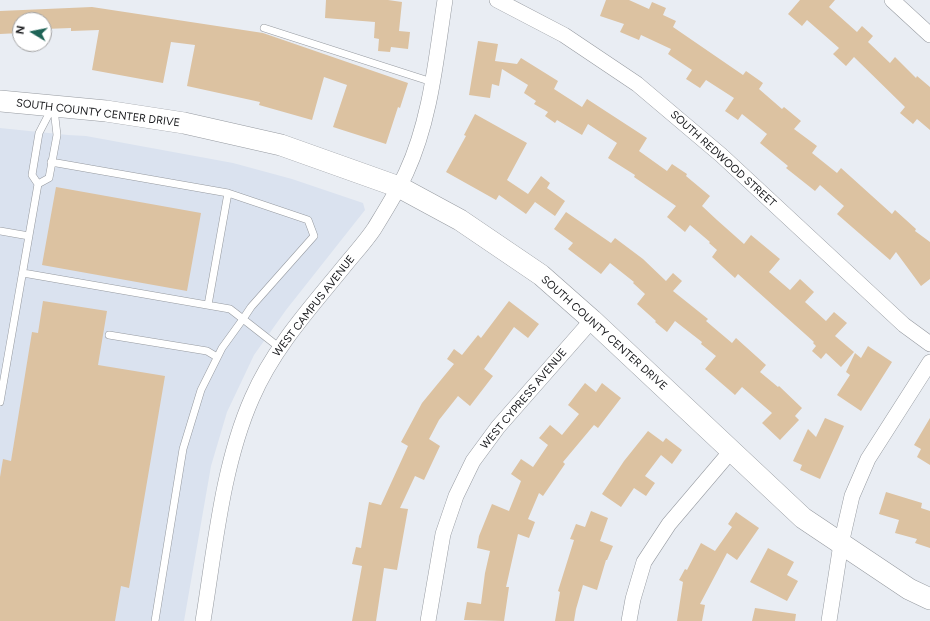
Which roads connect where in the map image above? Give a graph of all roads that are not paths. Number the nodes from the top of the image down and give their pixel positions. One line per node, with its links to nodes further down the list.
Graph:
1 (445, 0): 6 (street, WEST CAMPUS AVENUE)
2 (497, 0): 20 (street, SOUTH REDWOOD STREET)
3 (892, 0): 5 (street)
4 (264, 28): 6 (lane)
5 (930, 35)
6 (432, 82): 11 (street, WEST CAMPUS AVENUE)
7 (0, 101): 8 (street, SOUTH COUNTY CENTER DRIVE)
8 (53, 106): 9 (lane); 10 (lane); 11 (street, SOUTH COUNTY CENTER DRIVE)
9 (51, 162): 10 (lane); 12 (lane)
10 (38, 184): 14 (lane)
11 (399, 187): 18 (street, SOUTH COUNTY CENTER DRIVE); 21 (street, WEST CAMPUS AVENUE)
12 (228, 193): 16 (lane); 17 (lane)
13 (0, 231): 14 (lane)
14 (29, 236): 15 (lane)
15 (23, 273): 16 (lane); 24 (lane)
16 (208, 305): 17 (lane)
17 (243, 319): 21 (lane); 22 (lane)
18 (592, 320): 26 (street, SOUTH COUNTY CENTER DRIVE); 31 (street, WEST CYPRESS AVENUE)
19 (109, 335): 22 (lane)
20 (930, 344)
21 (280, 348): 30 (street, WEST CAMPUS AVENUE)
22 (217, 357): 29 (lane)
23 (930, 362): 27 (street)
24 (2, 375): 25 (lane)
25 (0, 402)
26 (731, 451): 27 (street, SOUTH COUNTY CENTER DRIVE); 32 (street)
27 (841, 544): 28 (street, SOUTH COUNTY CENTER DRIVE); 33 (street)
28 (930, 599)
29 (155, 621)
30 (204, 621)
31 (428, 621)
32 (629, 621)
33 (829, 621)

